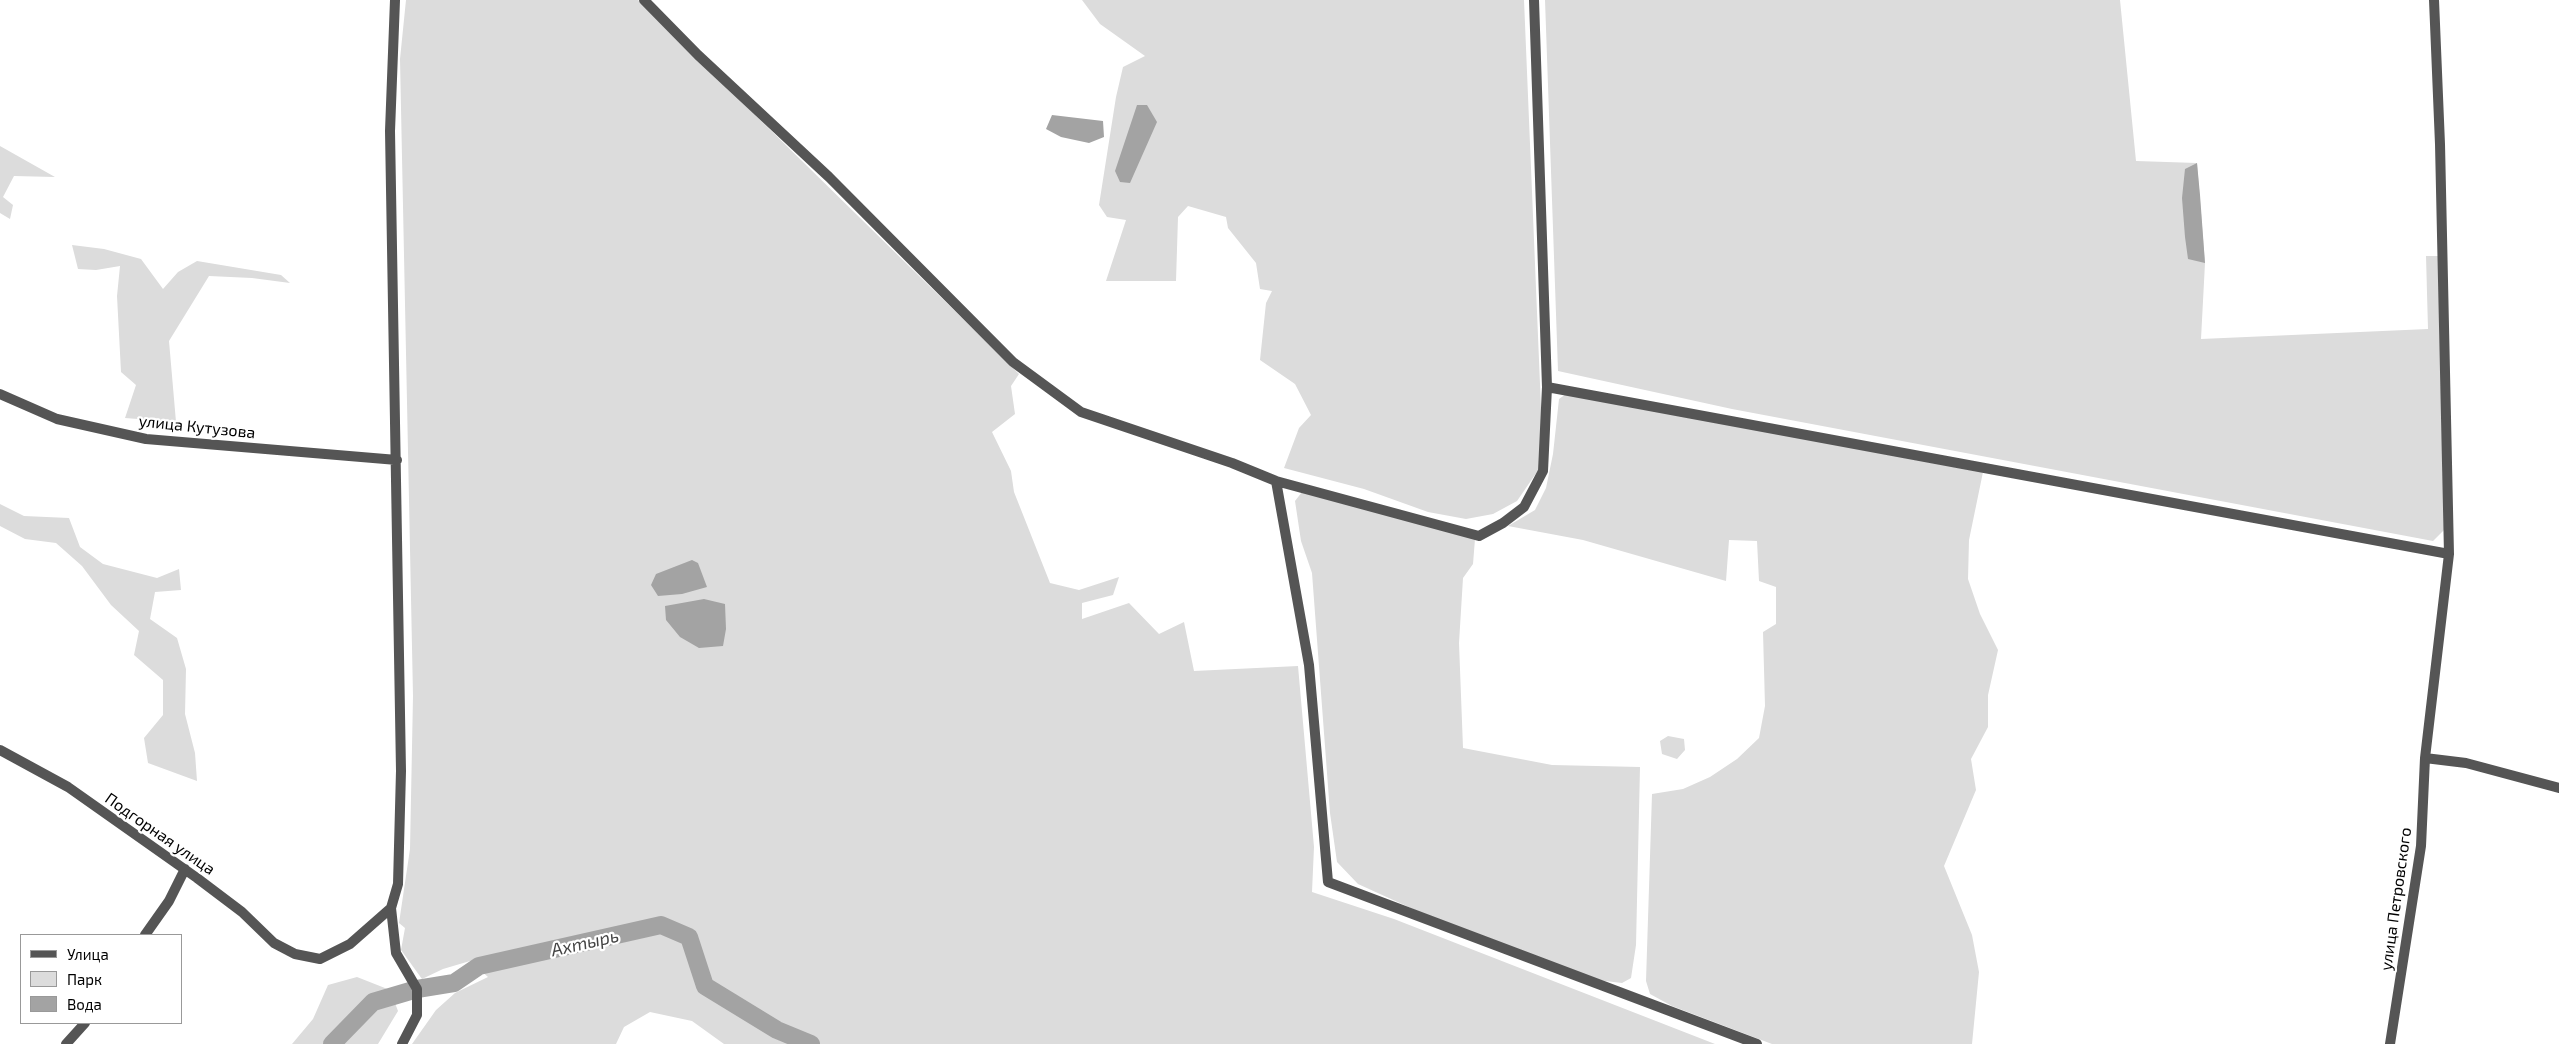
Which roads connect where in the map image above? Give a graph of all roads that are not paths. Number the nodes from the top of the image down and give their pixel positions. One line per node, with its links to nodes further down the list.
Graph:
1 (395, 0): 7 (street)
2 (644, 0): 8 (street)
3 (1534, 0): 5 (street)
4 (2434, 0): 9 (street, улица Петровского)
5 (1547, 386): 8 (street); 9 (street)
6 (0, 394): 7 (street, улица Кутузова)
7 (397, 460): 14 (street)
8 (1276, 481): 19 (street)
9 (2449, 554): 11 (street, улица Петровского)
10 (0, 750): 13 (street, Подгорная улица)
11 (2425, 758): 12 (street); 20 (street, улица Петровского)
12 (2559, 788)
13 (185, 869): 14 (street, Подгорная улица); 15 (street)
14 (391, 908): 18 (street)
15 (146, 934)
16 (84, 1024): 17 (street)
17 (66, 1044)
18 (402, 1044)
19 (1757, 1044)
20 (2390, 1044)

